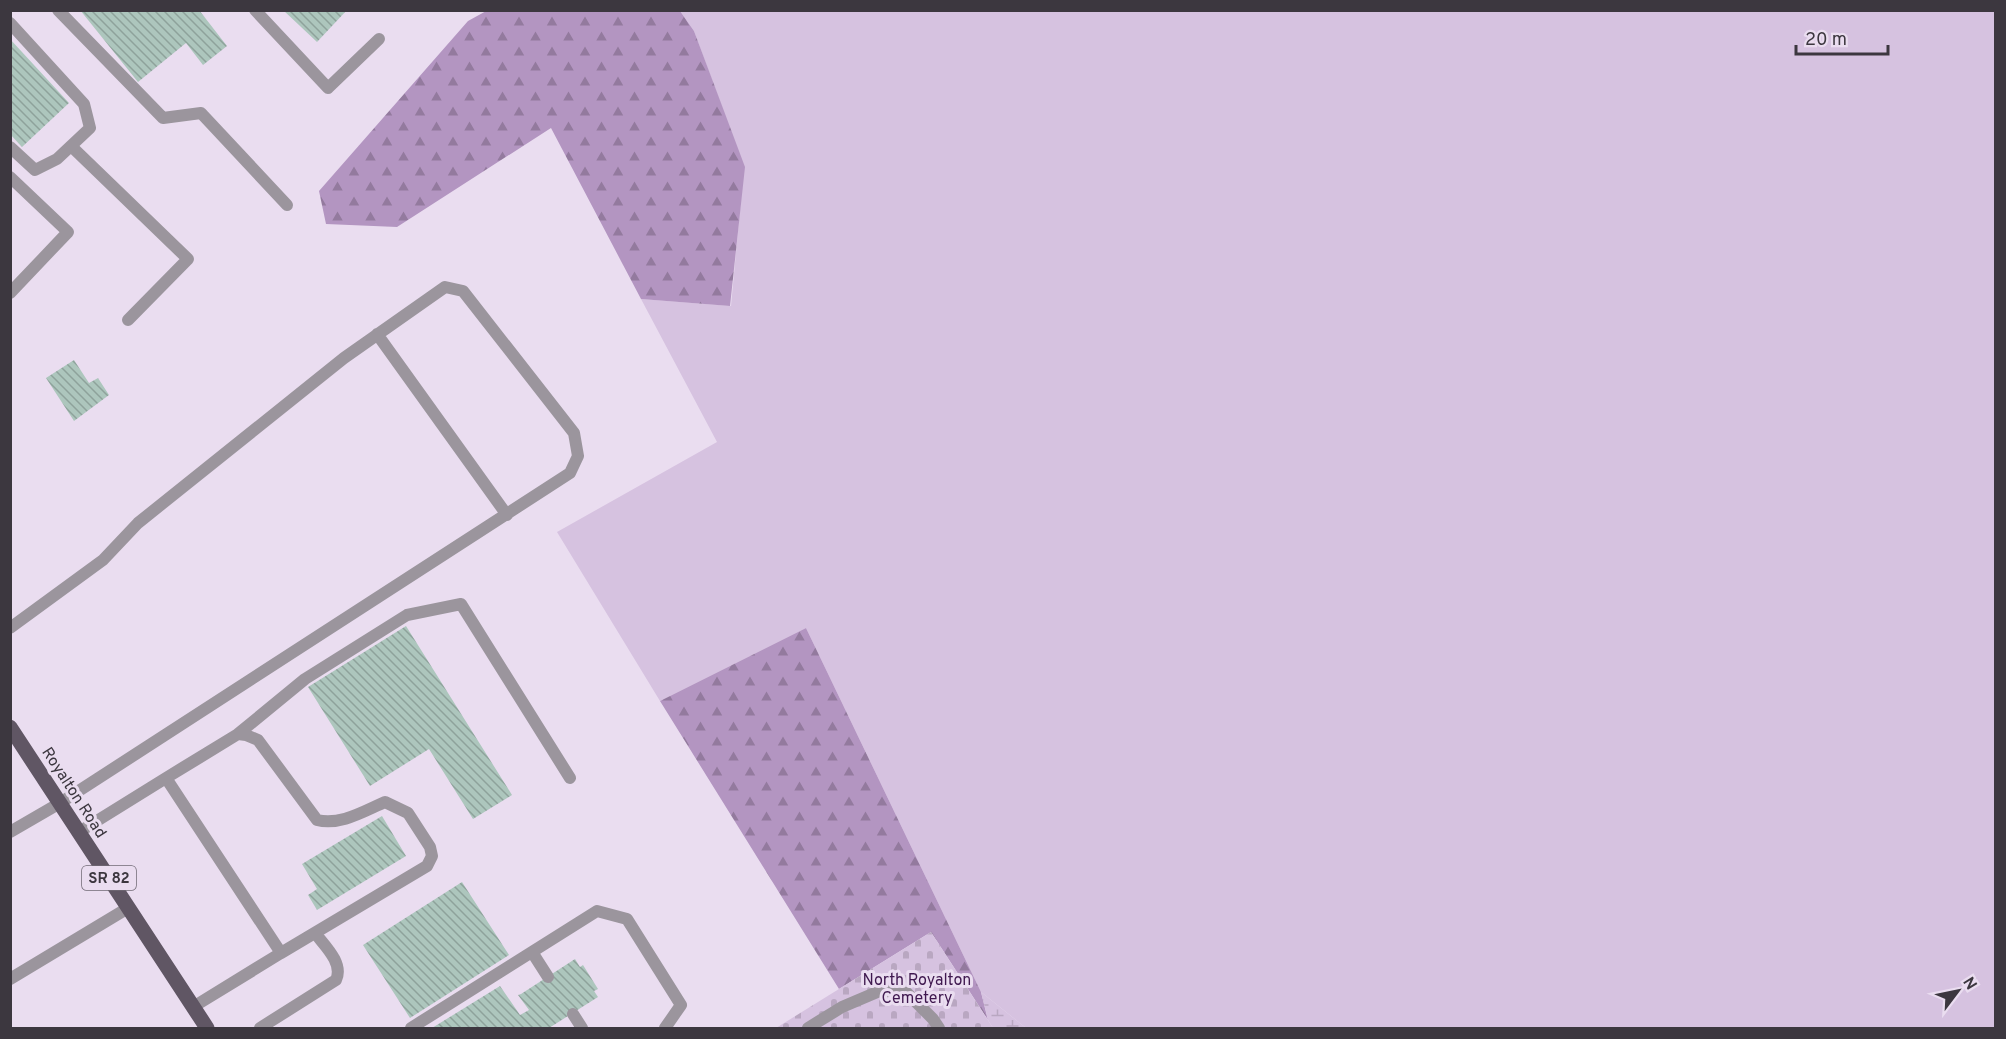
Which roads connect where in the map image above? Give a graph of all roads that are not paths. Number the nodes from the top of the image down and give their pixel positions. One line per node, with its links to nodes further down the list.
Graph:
1 (58, 10): 8 (lane)
2 (255, 10): 4 (lane)
3 (10, 23): 5 (lane)
4 (379, 39)
5 (71, 146): 6 (lane); 10 (lane)
6 (10, 147)
7 (10, 177): 9 (lane)
8 (287, 205)
9 (10, 293)
10 (128, 320)
11 (377, 334): 12 (lane); 12 (lane); 13 (lane)
12 (507, 514): 18 (lane)
13 (10, 628)
14 (10, 727): 18 (main road, Royalton Road / SR 82)
15 (238, 734): 16 (lane); 17 (lane); 22 (lane)
16 (166, 778): 20 (lane); 24 (lane)
17 (570, 778)
18 (60, 803): 19 (lane); 20 (main road, Royalton Road / SR 82)
19 (10, 832)
20 (79, 832): 21 (main road, Royalton Road / SR 82)
21 (128, 908): 26 (lane); 27 (main road, Royalton Road / SR 82)
22 (315, 933): 24 (lane); 30 (lane)
23 (532, 952): 25 (lane); 31 (lane); 33 (lane)
24 (281, 953): 27 (lane)
25 (548, 977)
26 (10, 979)
27 (193, 1007): 29 (main road, Royalton Road / SR 82)
28 (573, 1014): 32 (lane)
29 (207, 1029)
30 (260, 1029)
31 (411, 1029)
32 (582, 1029)
33 (665, 1029)
34 (808, 1029): 35 (lane)
35 (939, 1029)

